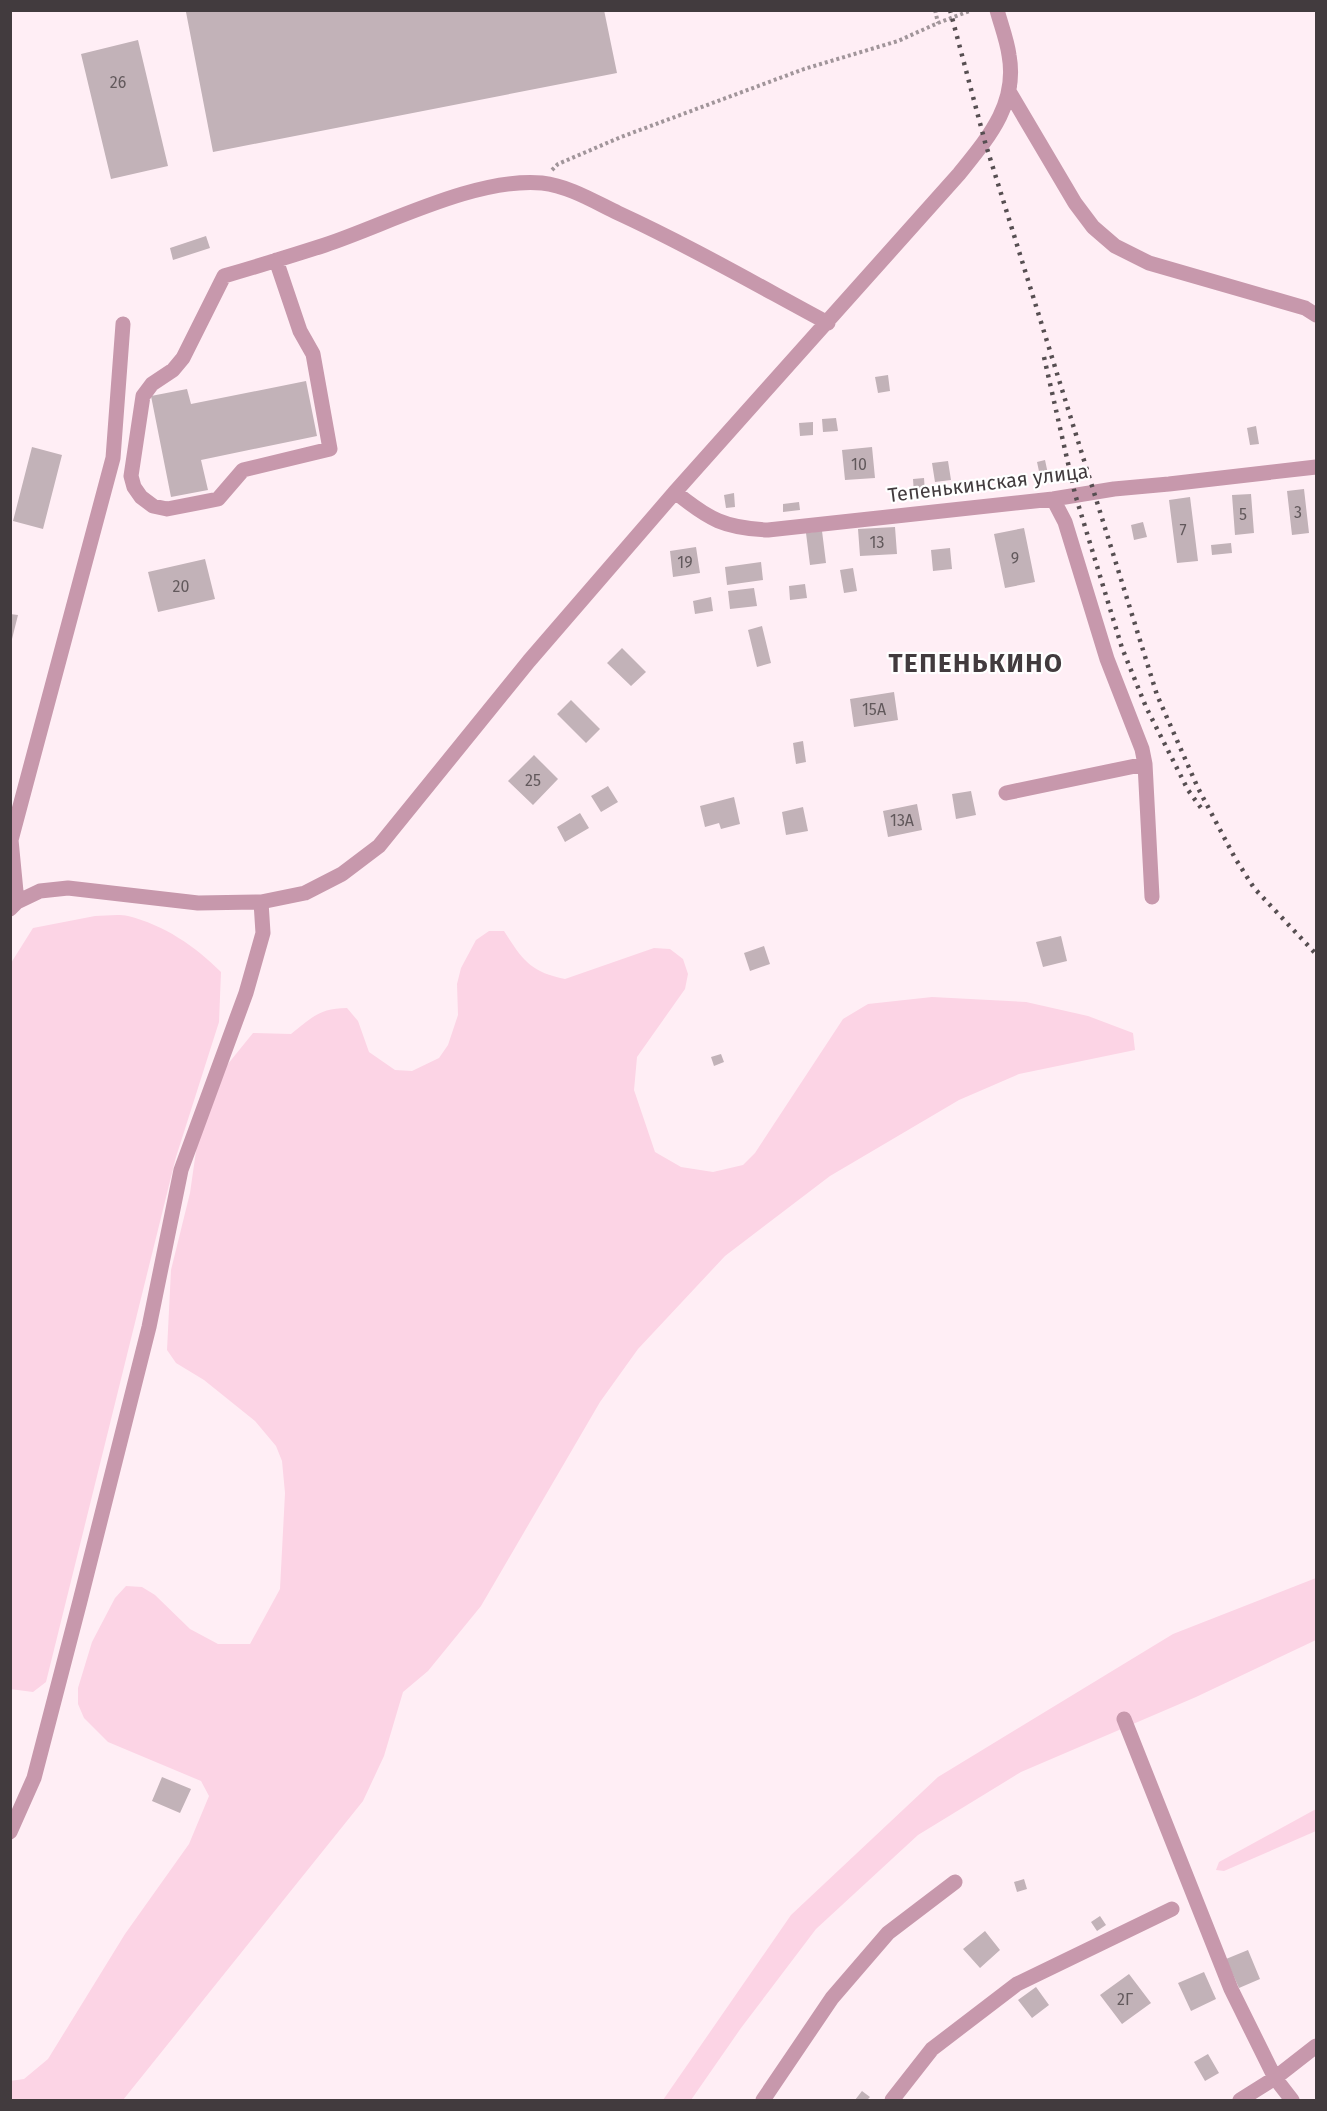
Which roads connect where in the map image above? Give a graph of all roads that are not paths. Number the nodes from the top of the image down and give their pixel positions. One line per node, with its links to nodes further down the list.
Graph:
1 (997, 10): 2 (street)
2 (1010, 93): 4 (street); 5 (street)
3 (276, 260): 3 (street); 5 (street)
4 (1317, 315)
5 (828, 323): 8 (street)
6 (123, 324): 14 (street)
7 (1317, 467): 9 (street, Тепенькинская улица)
8 (675, 492): 9 (street, Тепенькинская улица); 13 (street)
9 (1053, 499): 10 (street)
10 (1144, 764): 11 (street); 12 (street)
11 (1006, 793)
12 (1152, 897)
13 (261, 902): 14 (street); 16 (street)
14 (14, 906)
15 (1124, 1719): 20 (street)
16 (10, 1832)
17 (955, 1882): 21 (street)
18 (1172, 1909): 22 (street)
19 (1317, 2046): 20 (street)
20 (1275, 2078): 23 (street); 24 (street)
21 (763, 2100)
22 (892, 2100)
23 (1239, 2100)
24 (1292, 2100)

